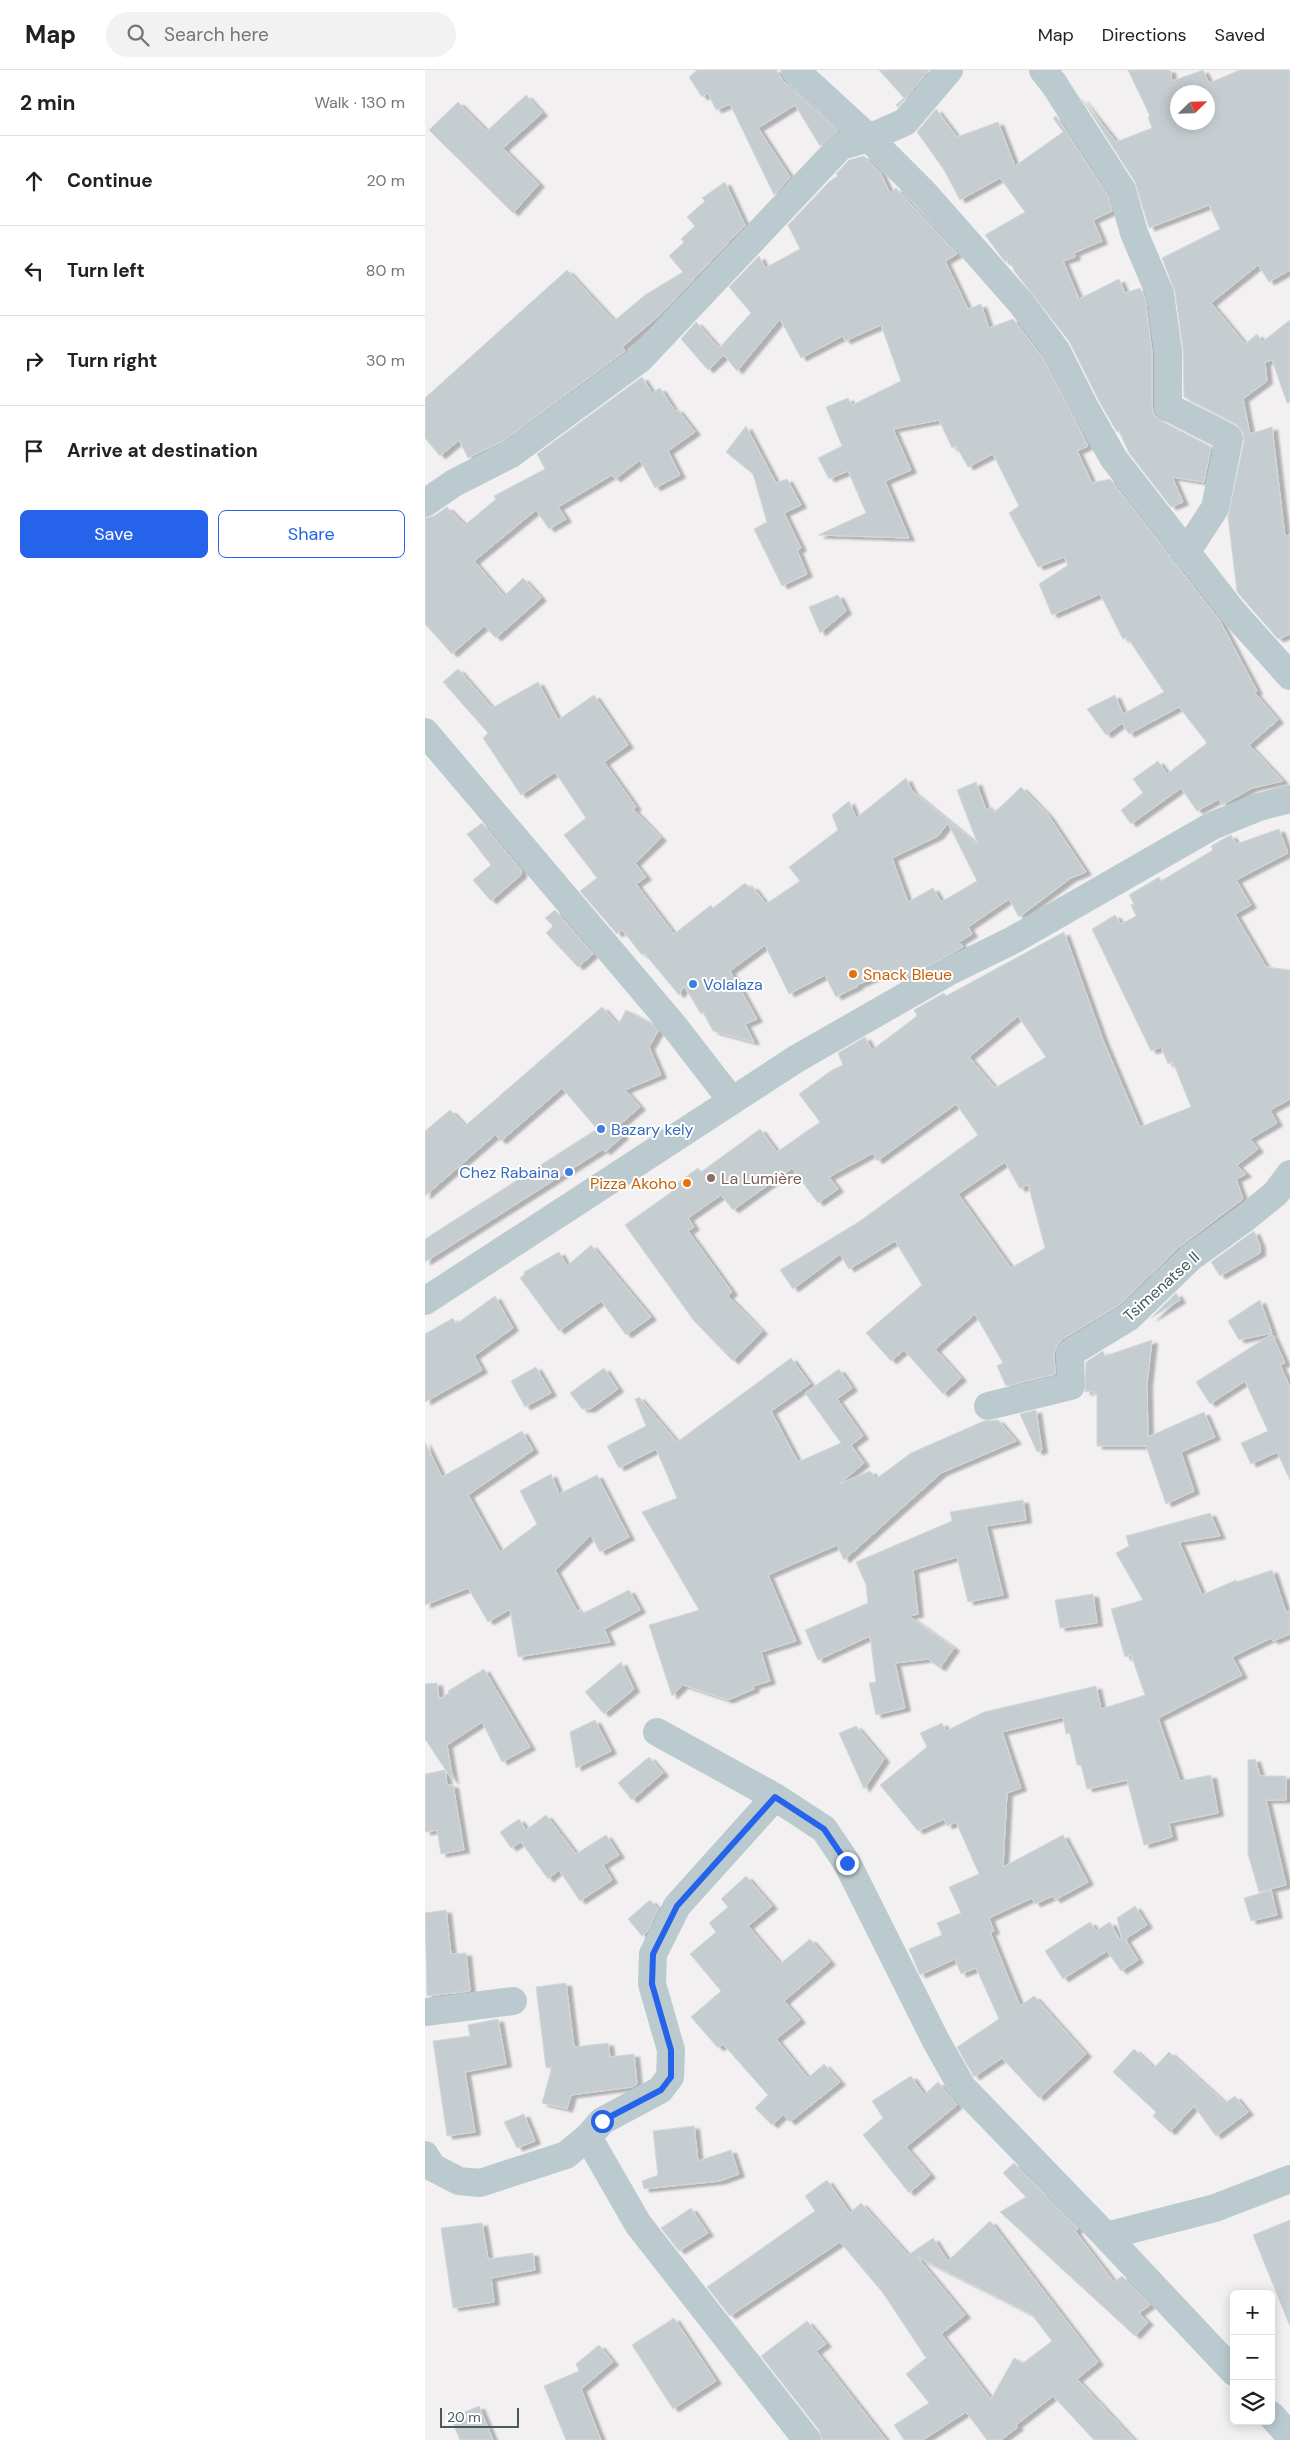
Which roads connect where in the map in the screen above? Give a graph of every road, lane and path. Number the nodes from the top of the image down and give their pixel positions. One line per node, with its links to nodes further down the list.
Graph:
1 (795, 70): 4 (street)
2 (949, 70): 4 (street)
3 (1043, 70): 6 (street)
4 (869, 138): 5 (street); 6 (street)
5 (425, 503)
6 (1185, 554): 7 (street)
7 (1290, 676)
8 (425, 732): 10 (street)
9 (1290, 799): 10 (street)
10 (732, 1101): 12 (street)
11 (1290, 1174): 13 (street, Tsimenatse II)
12 (425, 1301)
13 (989, 1406)
14 (657, 1732): 15 (street)
15 (775, 1797): 18 (street); 21 (street)
16 (513, 2001): 17 (street)
17 (425, 2012)
18 (588, 2137): 19 (street); 25 (street)
19 (425, 2155)
20 (1290, 2179): 21 (street)
21 (1107, 2236): 22 (street)
22 (1230, 2368)
23 (1275, 2419): 24 (street)
24 (1290, 2436)
25 (807, 2440)

